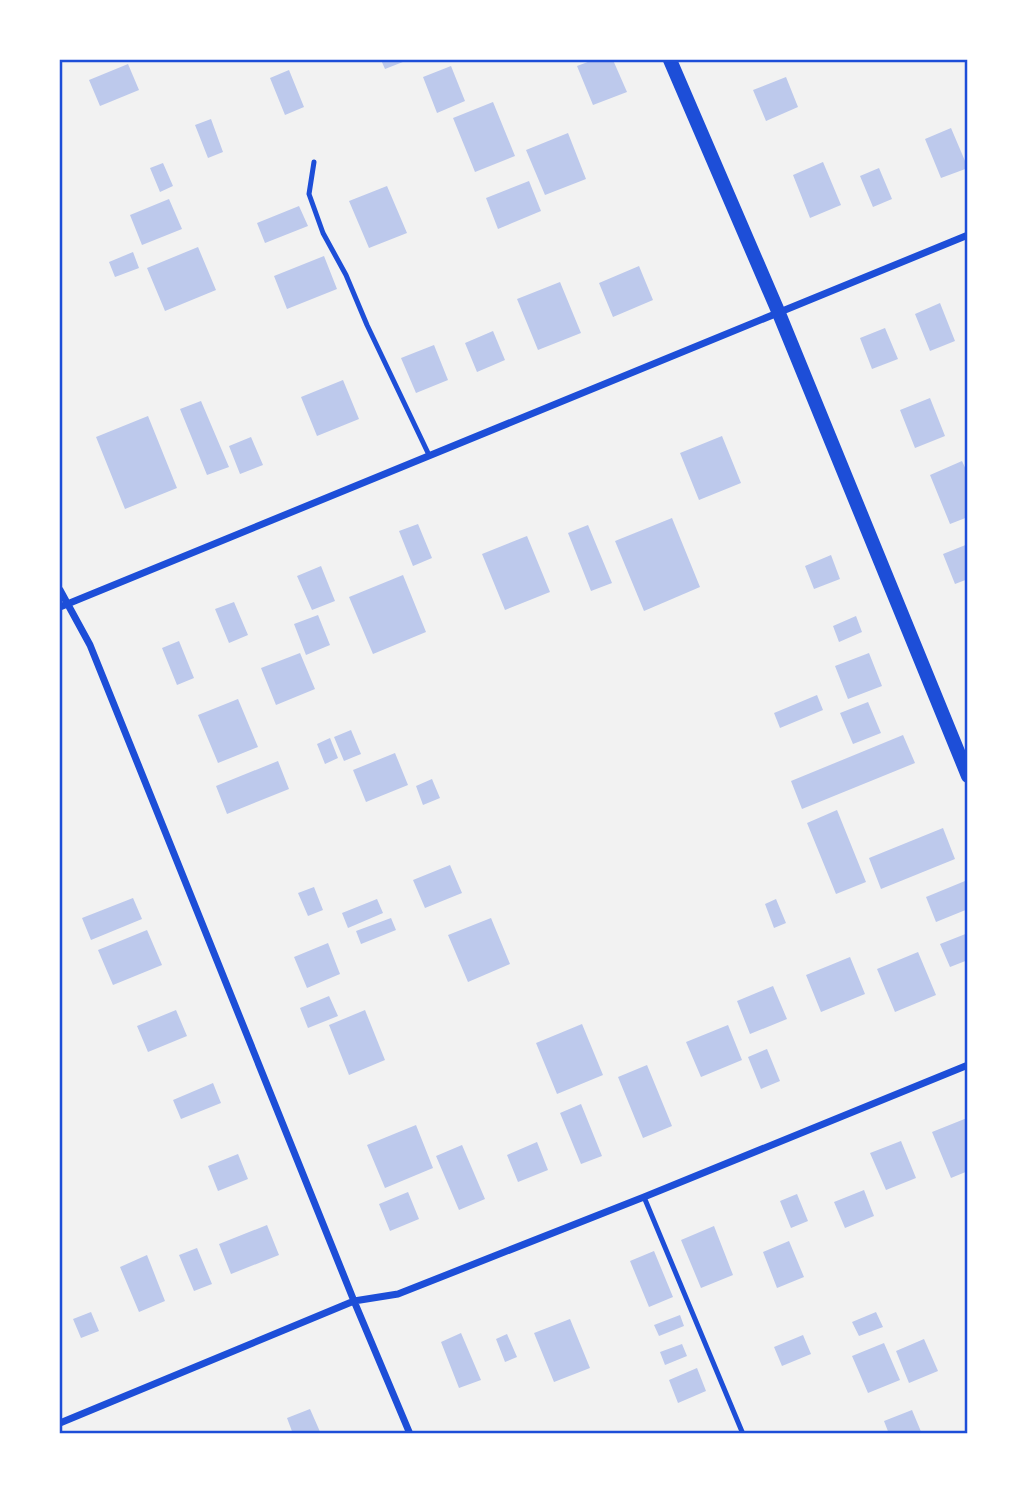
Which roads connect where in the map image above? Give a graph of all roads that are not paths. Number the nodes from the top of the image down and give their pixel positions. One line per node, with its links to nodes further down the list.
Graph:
1 (670, 60): 4 (main road)
2 (314, 162): 5 (lane)
3 (968, 235): 4 (street)
4 (778, 311): 5 (street); 8 (main road)
5 (429, 454): 7 (street)
6 (60, 590): 7 (street)
7 (63, 606): 11 (street)
8 (968, 776)
9 (968, 1065): 10 (street)
10 (644, 1197): 11 (street); 14 (lane)
11 (354, 1301): 12 (street); 13 (street)
12 (60, 1423)
13 (410, 1433)
14 (743, 1433)

